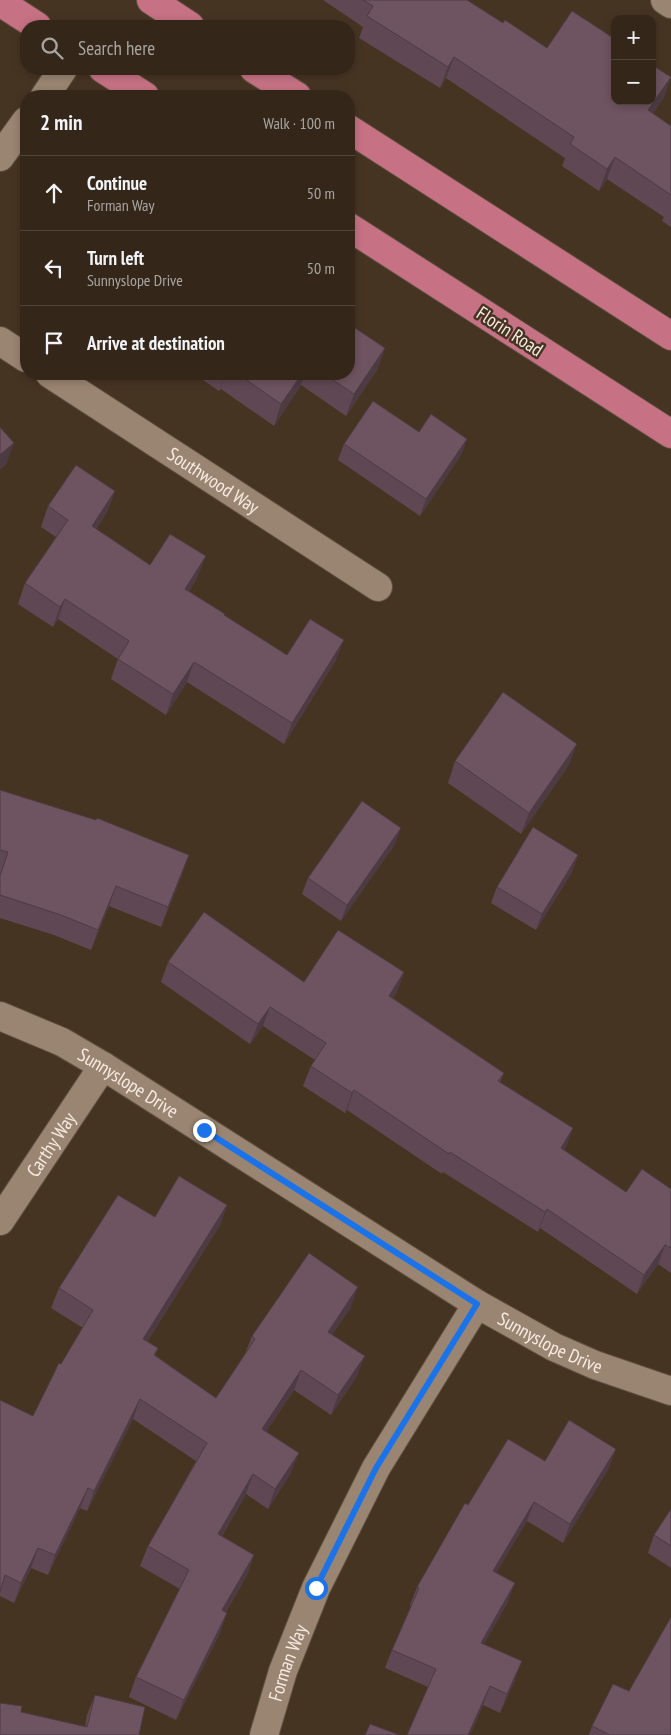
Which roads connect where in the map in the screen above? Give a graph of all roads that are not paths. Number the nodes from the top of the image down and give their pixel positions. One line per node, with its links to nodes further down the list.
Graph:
1 (151, 0): 6 (main road)
2 (666, 0): 4 (street)
3 (0, 2): 5 (main road)
4 (671, 4)
5 (28, 20)
6 (181, 20)
7 (59, 75): 10 (street)
8 (112, 75): 11 (main road)
9 (264, 75): 12 (main road)
10 (49, 90)
11 (136, 90)
12 (287, 90)
13 (20, 129): 15 (street)
14 (355, 133): 17 (main road)
15 (0, 157)
16 (355, 231): 21 (main road, Florin Road)
17 (671, 336)
18 (0, 341): 19 (street)
19 (20, 354)
20 (59, 380): 22 (street, Southwood Way)
21 (671, 434)
22 (378, 587)
23 (0, 1016): 24 (street, Sunnyslope Drive)
24 (103, 1066): 25 (street, Carthy Way); 26 (street, Sunnyslope Drive)
25 (0, 1221)
26 (477, 1304): 27 (street, Sunnyslope Drive); 28 (street, Forman Way)
27 (671, 1391)
28 (264, 1735)

